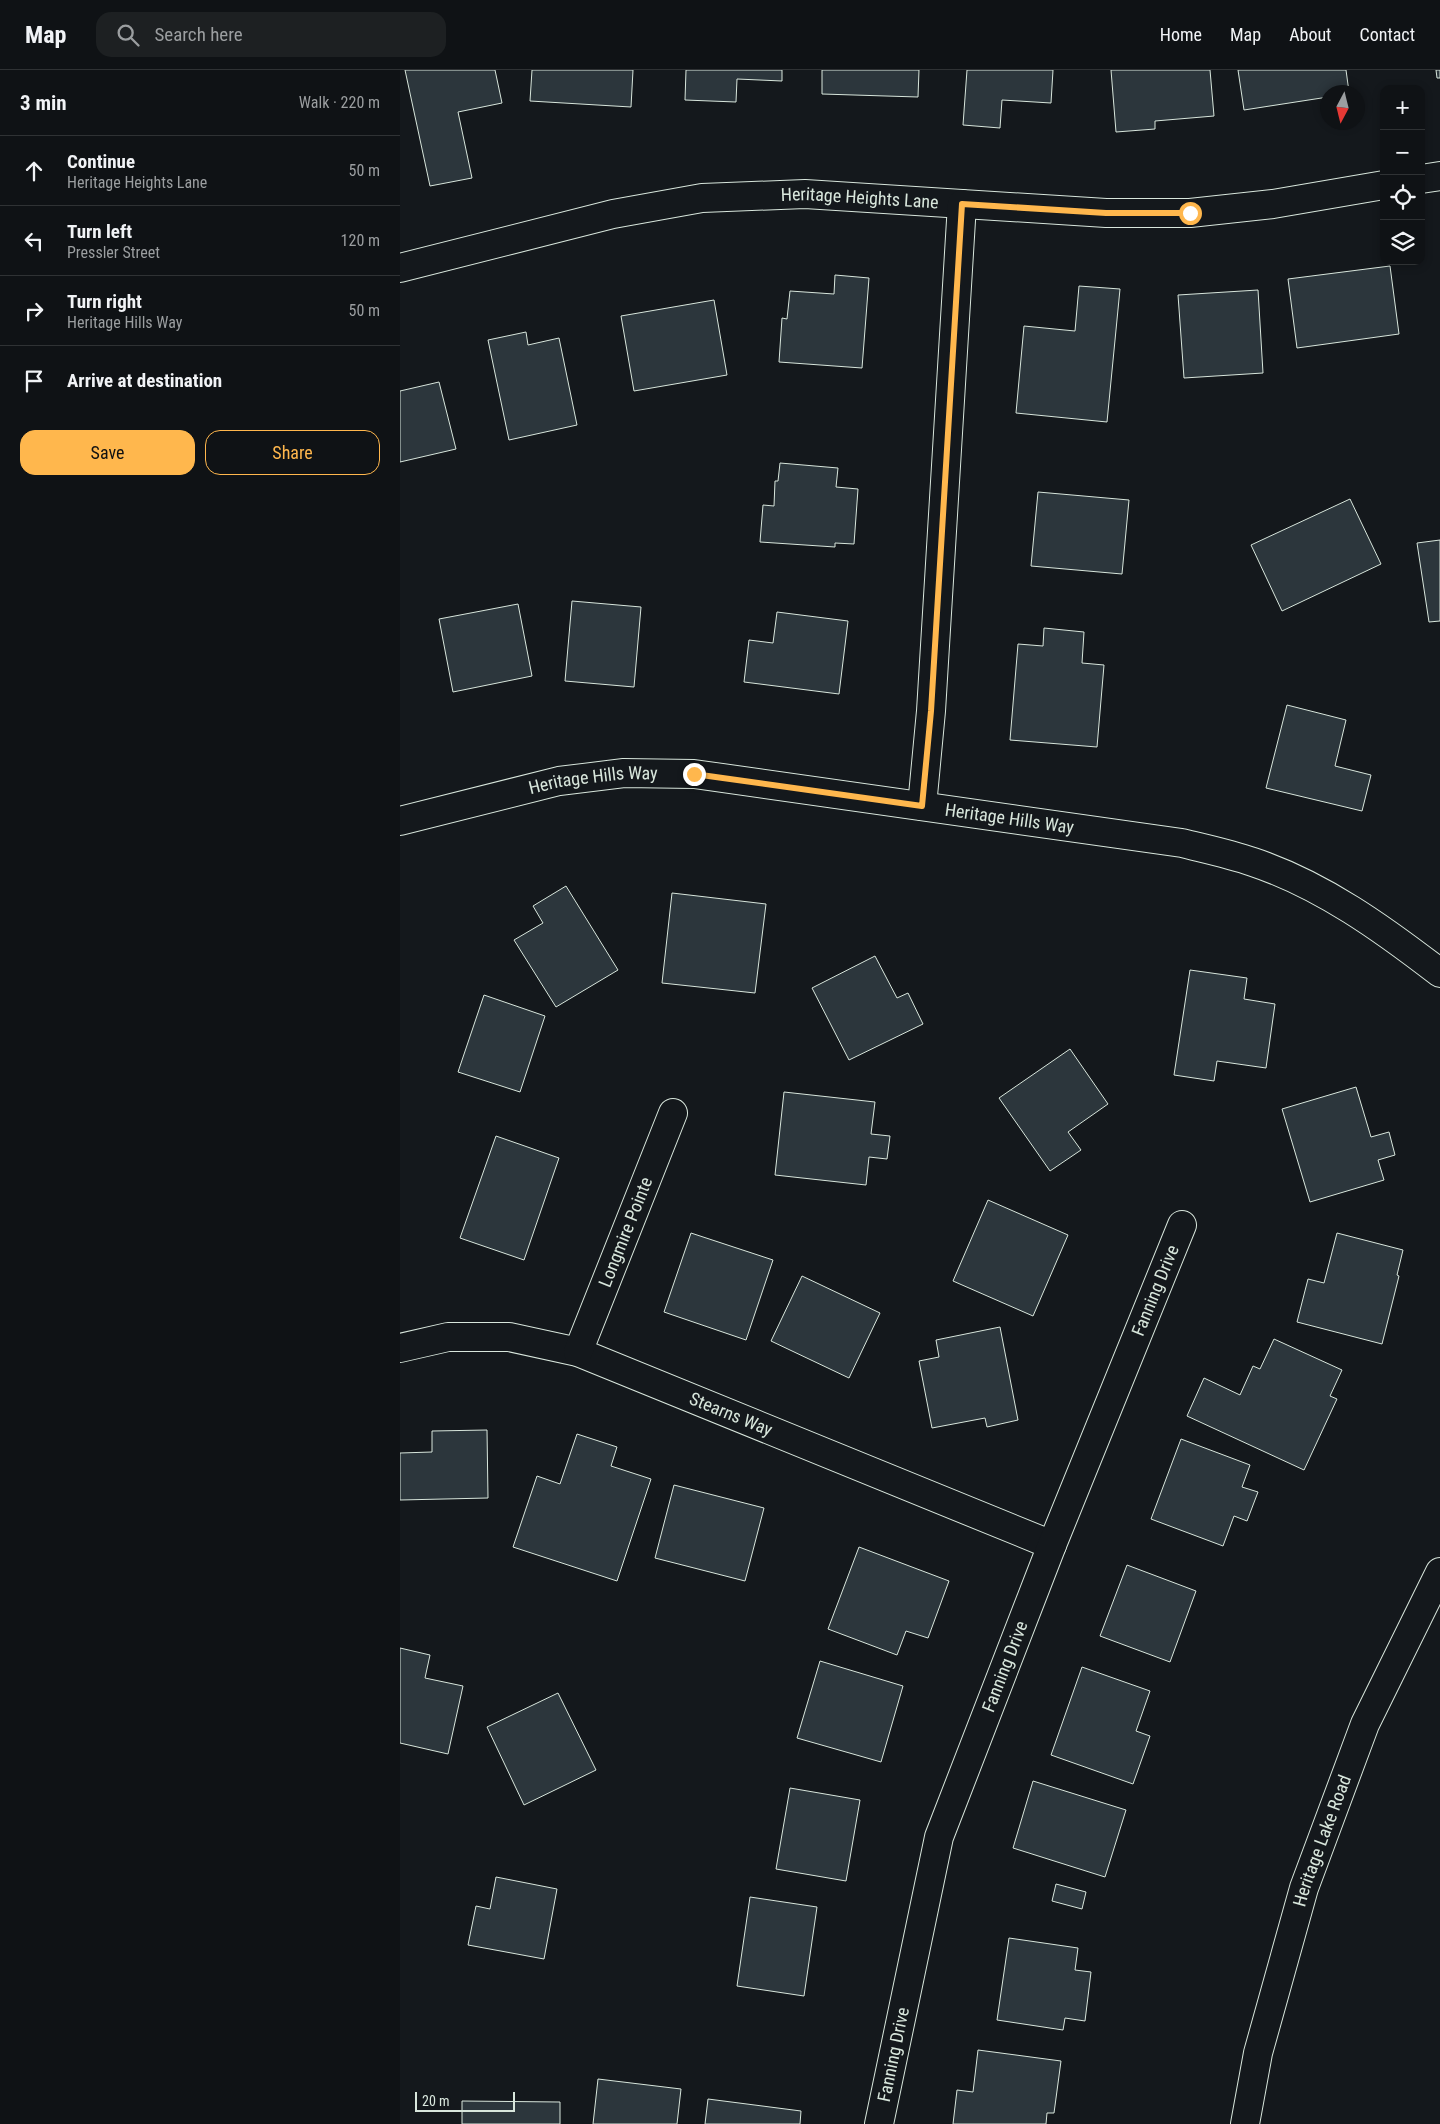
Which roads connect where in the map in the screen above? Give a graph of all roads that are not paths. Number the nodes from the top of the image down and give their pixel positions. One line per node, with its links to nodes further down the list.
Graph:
1 (1440, 176): 2 (street)
2 (1425, 178)
3 (1380, 186): 4 (street, Heritage Heights Lane)
4 (962, 204): 5 (street, Heritage Heights Lane); 6 (street)
5 (400, 268)
6 (922, 806): 7 (street, Heritage Hills Way); 8 (street, Heritage Hills Way)
7 (400, 822)
8 (1440, 973)
9 (673, 1113): 12 (street, Longmire Pointe)
10 (1182, 1224): 13 (street, Fanning Drive)
11 (400, 1348): 12 (street, Stearns Way)
12 (578, 1352): 13 (street, Stearns Way)
13 (1052, 1545): 15 (street, Fanning Drive)
14 (1440, 1572): 16 (street, Heritage Lake Road)
15 (879, 2124)
16 (1244, 2124)

